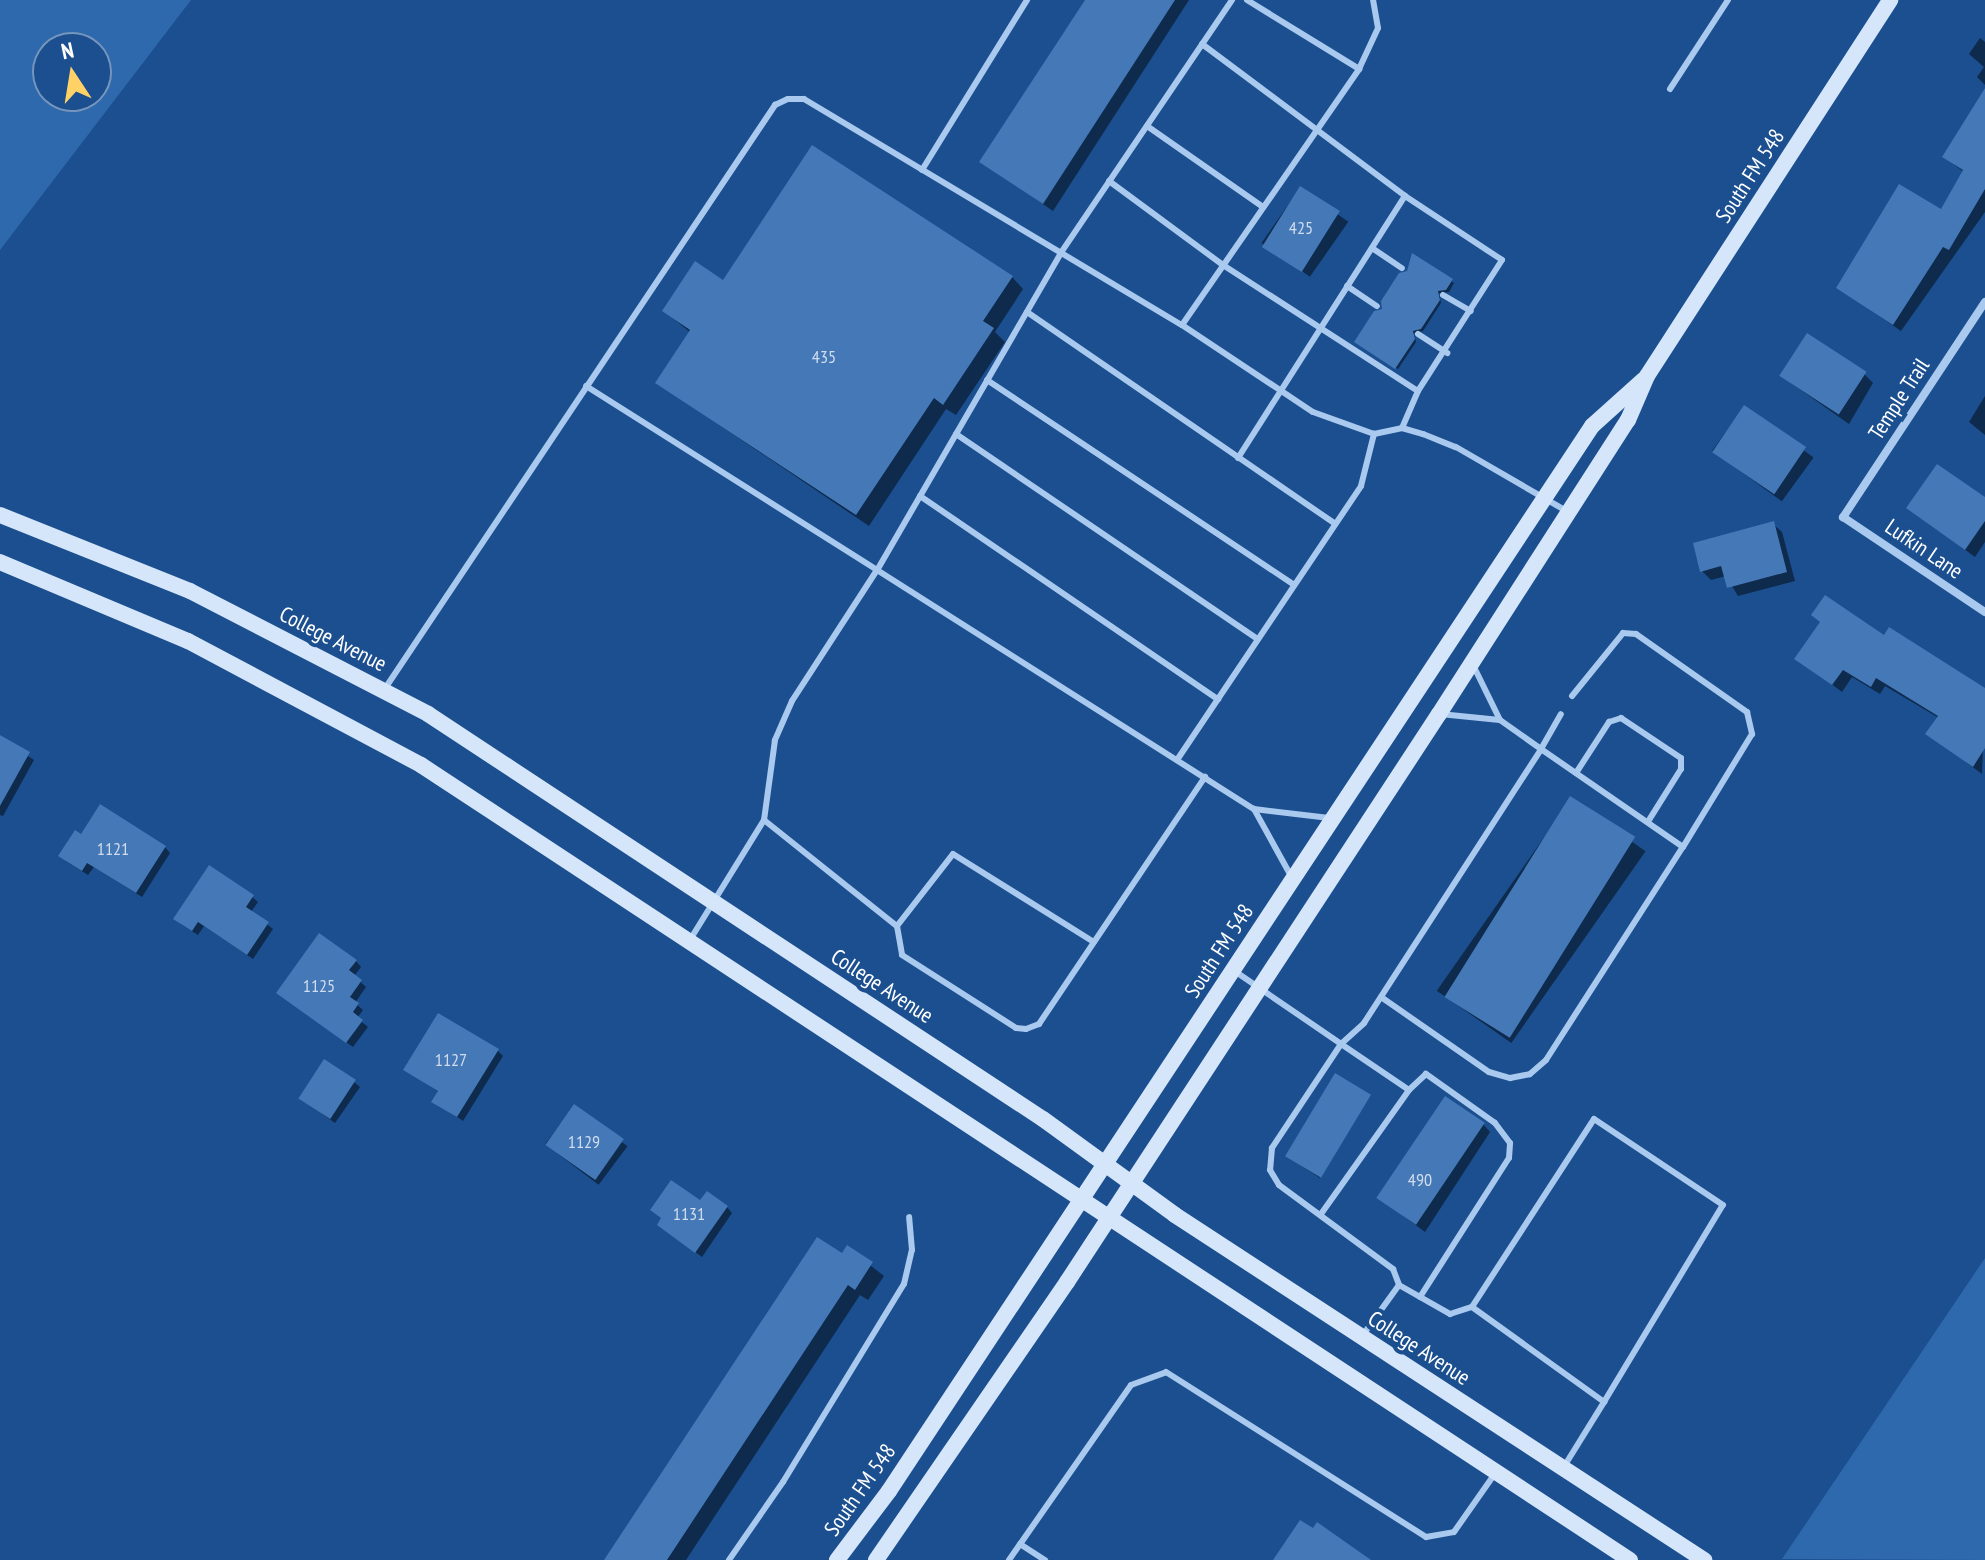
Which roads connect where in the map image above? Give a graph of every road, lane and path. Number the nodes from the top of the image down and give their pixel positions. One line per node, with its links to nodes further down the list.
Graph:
1 (1027, 0): 12 (lane)
2 (1232, 0): 7 (lane)
3 (1247, 0): 8 (lane)
4 (1373, 0): 8 (lane)
5 (1728, 0): 9 (lane)
6 (1890, 0): 30 (main road, South FM 548)
7 (1202, 44): 10 (lane); 11 (lane)
8 (1359, 69): 11 (lane)
9 (1670, 89)
10 (1147, 126): 13 (lane); 15 (lane)
11 (1317, 132): 14 (lane); 15 (lane)
12 (922, 170): 17 (lane); 32 (lane)
13 (1109, 181): 17 (lane); 18 (lane)
14 (1405, 196): 16 (lane); 24 (lane)
15 (1263, 207): 18 (lane)
16 (1372, 248): 19 (lane); 20 (lane)
17 (1061, 253): 25 (lane); 26 (lane)
18 (1223, 265): 26 (lane); 27 (lane)
19 (1402, 268)
20 (1347, 286): 23 (lane); 27 (lane)
21 (1443, 295): 24 (lane)
22 (1985, 302): 43 (street, Temple Trail)
23 (1377, 306)
24 (1471, 311): 29 (lane)
25 (1027, 312): 31 (lane); 38 (lane)
26 (1182, 325): 34 (lane)
27 (1318, 327): 33 (lane); 34 (lane)
28 (1418, 334): 29 (lane)
29 (1447, 353): 33 (lane)
30 (1647, 376): 40 (main road, South FM 548); 41 (main road, South FM 548)
31 (987, 380): 36 (lane); 47 (lane)
32 (586, 386): 46 (lane); 51 (lane)
33 (1418, 391): 35 (lane)
34 (1281, 392): 37 (lane); 38 (lane)
35 (1402, 428): 37 (lane); 40 (lane)
36 (956, 434): 39 (lane); 49 (lane)
37 (1374, 434): 44 (lane)
38 (1238, 458): 44 (lane)
39 (920, 496): 46 (lane); 53 (lane)
40 (1545, 498): 41 (lane); 62 (main road, South FM 548)
41 (1568, 512): 50 (main road, South FM 548)
42 (0, 515): 51 (main road, College Avenue)
43 (1843, 517): 48 (street, Lufkin Lane)
44 (1335, 524): 47 (lane)
45 (0, 562): 69 (main road)
46 (877, 570): 58 (lane); 63 (lane)
47 (1294, 585): 49 (lane)
48 (1985, 612)
49 (1258, 639): 53 (lane)
50 (1471, 662): 54 (main road, South FM 548); 56 (lane)
51 (384, 690): 67 (main road, College Avenue)
52 (1572, 696): 65 (lane)
53 (1218, 699): 58 (lane)
54 (1439, 714): 56 (lane); 72 (main road, South FM 548)
55 (1561, 714): 57 (lane)
56 (1500, 720): 57 (lane)
57 (1541, 749): 59 (lane); 73 (lane)
58 (1177, 760): 60 (lane)
59 (1576, 773): 64 (lane); 64 (lane)
60 (1205, 777): 61 (lane); 70 (lane)
61 (1254, 809): 62 (lane); 66 (lane)
62 (1333, 818): 66 (main road, South FM 548)
63 (764, 820): 67 (lane); 68 (lane)
64 (1649, 820): 65 (lane)
65 (1683, 847): 73 (lane)
66 (1293, 879): 71 (main road, South FM 548)
67 (713, 901): 69 (lane); 76 (main road, College Avenue)
68 (897, 926): 70 (lane); 70 (lane)
69 (690, 940): 78 (main road)
70 (1094, 942)
71 (1233, 970): 72 (lane); 76 (main road, South FM 548)
72 (1257, 989): 74 (lane); 77 (main road, South FM 548)
73 (1381, 997): 74 (lane)
74 (1341, 1044): 75 (lane); 79 (lane)
75 (1409, 1090): 79 (lane); 83 (lane)
76 (1105, 1164): 77 (main road, College Avenue); 78 (main road, South FM 548)
77 (1131, 1183): 80 (main road, South FM 548); 85 (main road, College Avenue)
78 (1083, 1197): 80 (main road); 91 (main road, South FM 548)
79 (1321, 1214): 82 (lane)
80 (1110, 1215): 88 (main road); 92 (main road, South FM 548)
81 (909, 1217): 90 (lane)
82 (1399, 1285): 83 (lane); 85 (lane)
83 (1420, 1297): 84 (lane)
84 (1472, 1307): 86 (lane); 86 (lane)
85 (1362, 1337): 87 (main road, College Avenue)
86 (1604, 1402): 87 (lane)
87 (1563, 1468): 96 (main road, College Avenue)
88 (1496, 1472): 89 (lane); 95 (main road)
89 (1020, 1544): 93 (lane); 94 (lane)
90 (729, 1560)
91 (837, 1560)
92 (876, 1560)
93 (1009, 1560)
94 (1045, 1560)
95 (1630, 1560)
96 (1704, 1560)

